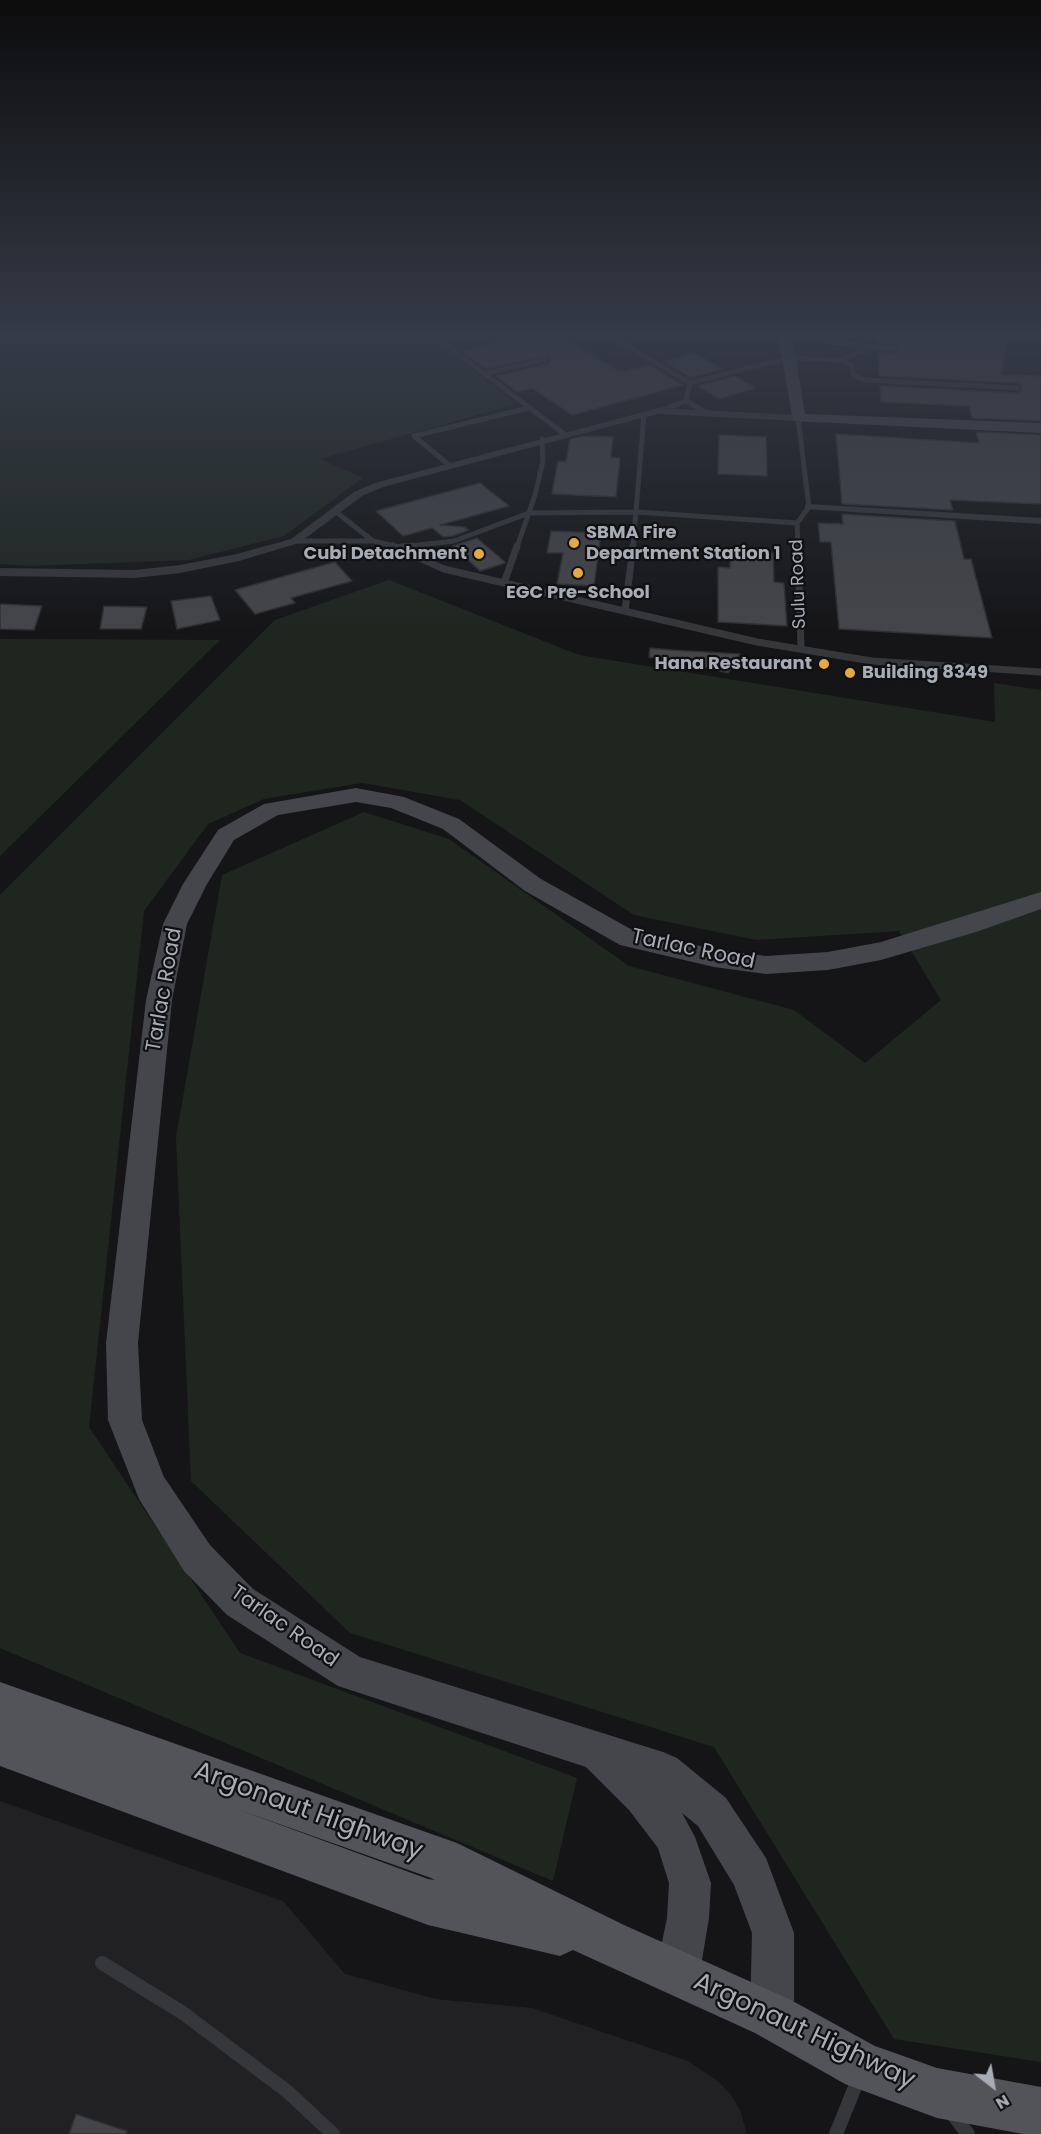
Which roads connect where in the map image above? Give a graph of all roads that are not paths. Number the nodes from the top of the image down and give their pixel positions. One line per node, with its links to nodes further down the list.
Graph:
1 (420, 435): 6 (lane)
2 (557, 435): 5 (street)
3 (643, 435): 9 (lane)
4 (800, 435): 7 (lane)
5 (542, 439): 6 (street); 10 (lane)
6 (449, 465): 8 (street)
7 (809, 507): 11 (street); 12 (lane, Sulu Road)
8 (335, 511): 13 (street); 14 (lane)
9 (637, 512): 10 (lane); 12 (lane); 18 (lane)
10 (529, 513): 15 (lane); 17 (lane)
11 (1041, 521)
12 (797, 523): 19 (lane, Sulu Road)
13 (295, 541): 14 (lane); 16 (street)
14 (373, 541): 15 (lane)
15 (399, 548): 17 (lane)
16 (0, 572)
17 (504, 583): 18 (lane)
18 (625, 611): 19 (lane)
19 (801, 648): 20 (lane)
20 (1041, 672)
21 (1041, 900): 24 (main road, Tarlac Road)
22 (0, 1703): 25 (main road, Argonaut Highway)
23 (0, 1744): 25 (main road, Argonaut Highway)
24 (598, 1753): 27 (main road, Tarlac Road); 28 (main road, Tarlac Road)
25 (607, 1942): 27 (main road, Argonaut Highway)
26 (102, 1963): 32 (lane)
27 (678, 1972): 28 (main road, Argonaut Highway)
28 (772, 2016): 29 (main road, Argonaut Highway)
29 (863, 2066): 30 (main road, Argonaut Highway); 33 (lane)
30 (937, 2093): 31 (main road, Argonaut Highway); 34 (lane)
31 (1041, 2112)
32 (333, 2134)
33 (836, 2134)
34 (968, 2134)

